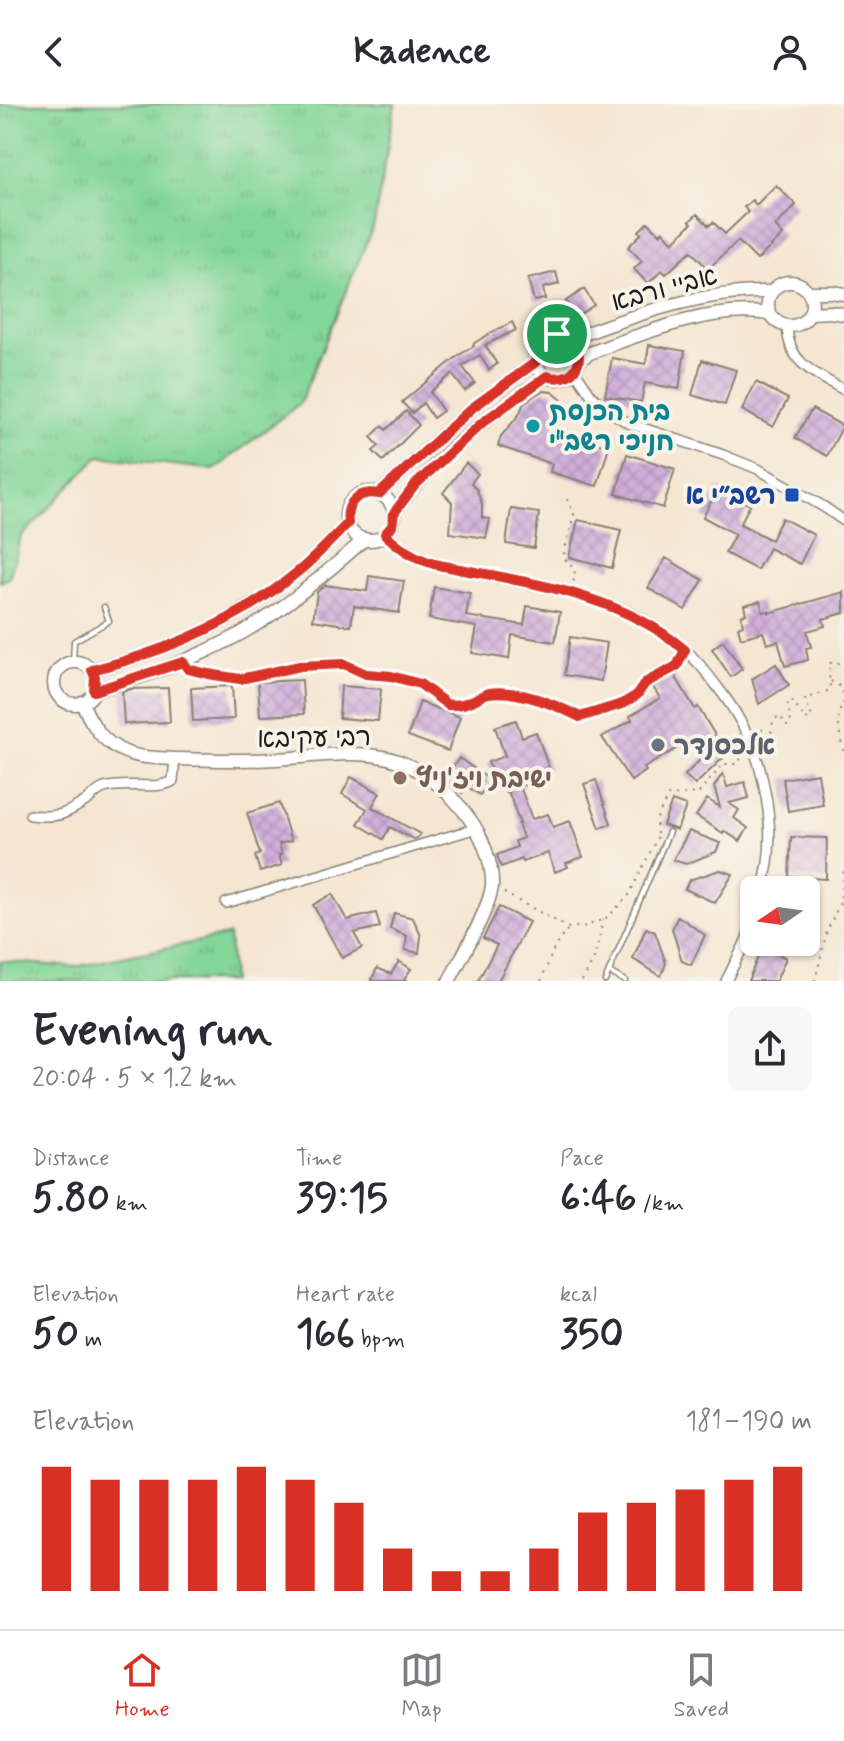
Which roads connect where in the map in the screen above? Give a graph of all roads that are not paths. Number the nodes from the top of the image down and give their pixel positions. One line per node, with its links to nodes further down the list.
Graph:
1 (772, 292): 2 (street); 5 (street); 8 (street, אביי ורבא)
2 (810, 292): 3 (street); 4 (street)
3 (844, 294)
4 (811, 313): 6 (street); 7 (street)
5 (770, 314): 7 (street); 10 (street, אביי ורבא)
6 (844, 314)
7 (787, 326): 12 (street)
8 (570, 339): 9 (street); 10 (street)
9 (536, 362): 11 (street); 13 (street)
10 (576, 365): 11 (street); 15 (street)
11 (547, 376): 14 (street)
12 (844, 390)
13 (379, 494): 14 (street); 16 (street)
14 (394, 513): 17 (street)
15 (844, 521)
16 (348, 523): 18 (street); 21 (street)
17 (385, 534): 18 (street); 28 (street)
18 (365, 539): 22 (street)
19 (104, 607): 20 (lane)
20 (73, 662): 21 (street); 23 (street)
21 (92, 670): 22 (street)
22 (94, 691): 23 (street)
23 (82, 702): 24 (street, רבי עקיבא)
24 (175, 758): 25 (street); 26 (street, רבי עקיבא)
25 (30, 815)
26 (477, 828): 29 (street); 32 (street, רבי עקיבא)
27 (669, 832): 31 (lane)
28 (765, 876)
29 (226, 903)
30 (740, 953): 35 (street)
31 (609, 972): 33 (lane); 34 (lane)
32 (449, 981)
33 (605, 981)
34 (625, 981)
35 (726, 981)

